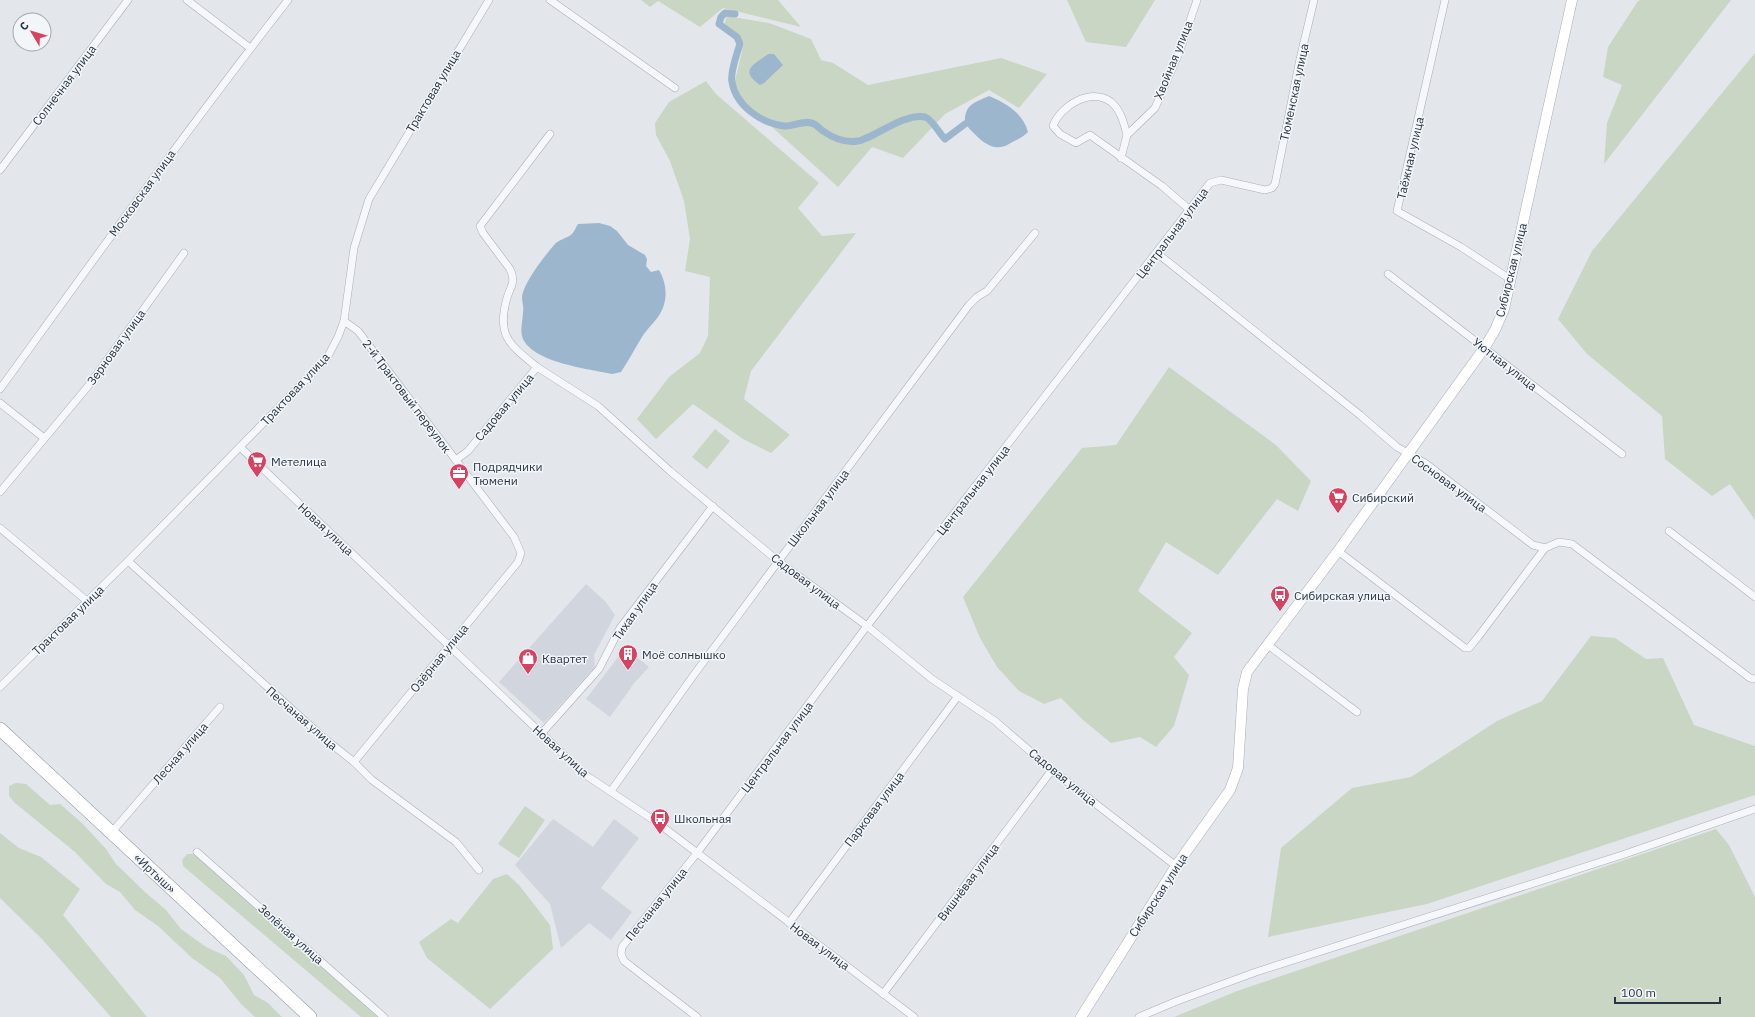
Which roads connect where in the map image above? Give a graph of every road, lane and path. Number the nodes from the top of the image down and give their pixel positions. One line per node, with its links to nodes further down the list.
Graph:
1 (128, 0): 15 (street, Солнечная улица)
2 (188, 0): 10 (street)
3 (288, 0): 10 (street, Московская улица)
4 (489, 0): 23 (street, Трактовая улица)
5 (550, 0): 11 (street)
6 (1197, 0): 13 (street, Хвойная улица)
7 (1314, 0): 16 (street, Тюменская улица)
8 (1445, 0): 22 (street, Таёжная улица)
9 (1572, 0): 22 (street, Сибирская улица)
10 (250, 48): 26 (street, Московская улица)
11 (675, 88)
12 (550, 134): 25 (street)
13 (1127, 135): 14 (street); 14 (street)
14 (1121, 158): 17 (street)
15 (0, 170)
16 (1275, 184): 17 (street, Центральная улица)
17 (1190, 210): 20 (street, Центральная улица)
18 (1035, 233): 40 (street, Школьная улица)
19 (184, 253): 28 (street, Зерновая улица)
20 (1157, 253): 30 (street, Сосновая улица); 44 (street, Центральная улица)
21 (1388, 274): 24 (street, Уютная улица)
22 (1510, 279): 24 (street, Сибирская улица)
23 (344, 321): 29 (street, Трактовая улица); 32 (street, 2-й Трактовый переулок)
24 (1484, 347): 30 (street, Сибирская улица); 31 (street, Уютная улица)
25 (537, 367): 32 (street, Садовая улица); 34 (street, Садовая улица)
26 (0, 388)
27 (0, 403): 28 (street)
28 (44, 438): 33 (street, Зерновая улица)
29 (240, 447): 41 (street, Трактовая улица); 46 (street, Новая улица)
30 (1407, 453): 37 (street, Сосновая улица); 38 (street, Сибирская улица)
31 (1622, 454)
32 (456, 460): 39 (street, 2-й Трактовый переулок)
33 (0, 492)
34 (713, 506): 40 (street, Садовая улица); 53 (street, Тихая улица)
35 (0, 528): 43 (street)
36 (1669, 531): 42 (street)
37 (1545, 548): 38 (street); 47 (street)
38 (1338, 551): 45 (street, Сибирская улица)
39 (521, 553): 46 (street, Озёрная улица)
40 (778, 561): 44 (street, Садовая улица); 56 (street, Школьная улица)
41 (128, 562): 43 (street, Трактовая улица); 54 (street, Песчаная улица)
42 (1755, 597)
43 (87, 601): 48 (street, Трактовая улица)
44 (867, 626): 49 (street, Садовая улица); 60 (street, Центральная улица)
45 (1268, 645): 51 (street); 61 (street, Сибирская улица)
46 (450, 646): 53 (street, Новая улица); 54 (street, Озёрная улица)
47 (1755, 679)
48 (0, 687)
49 (958, 696): 55 (street, Садовая улица); 63 (street, Парковая улица)
50 (220, 707): 58 (street, Лесная улица)
51 (1357, 712)
52 (0, 729): 58 (highway, «Иртыш»)
53 (541, 734): 56 (street, Новая улица)
54 (354, 762): 62 (street, Песчаная улица)
55 (1052, 770): 61 (street, Садовая улица); 64 (street, Вишнёвая улица)
56 (611, 792): 60 (street, Новая улица)
57 (1755, 809): 70 (street)
58 (111, 833): 65 (highway, «Иртыш»)
59 (197, 852): 66 (street, Зелёная улица)
60 (697, 853): 63 (street, Новая улица); 67 (street, Песчаная улица)
61 (1176, 866): 69 (street, Сибирская улица)
62 (479, 870)
63 (789, 923): 64 (street, Новая улица)
64 (883, 994): 68 (street, Новая улица)
65 (310, 1017)
66 (384, 1017)
67 (697, 1017)
68 (914, 1017)
69 (1081, 1017)
70 (1139, 1017)

